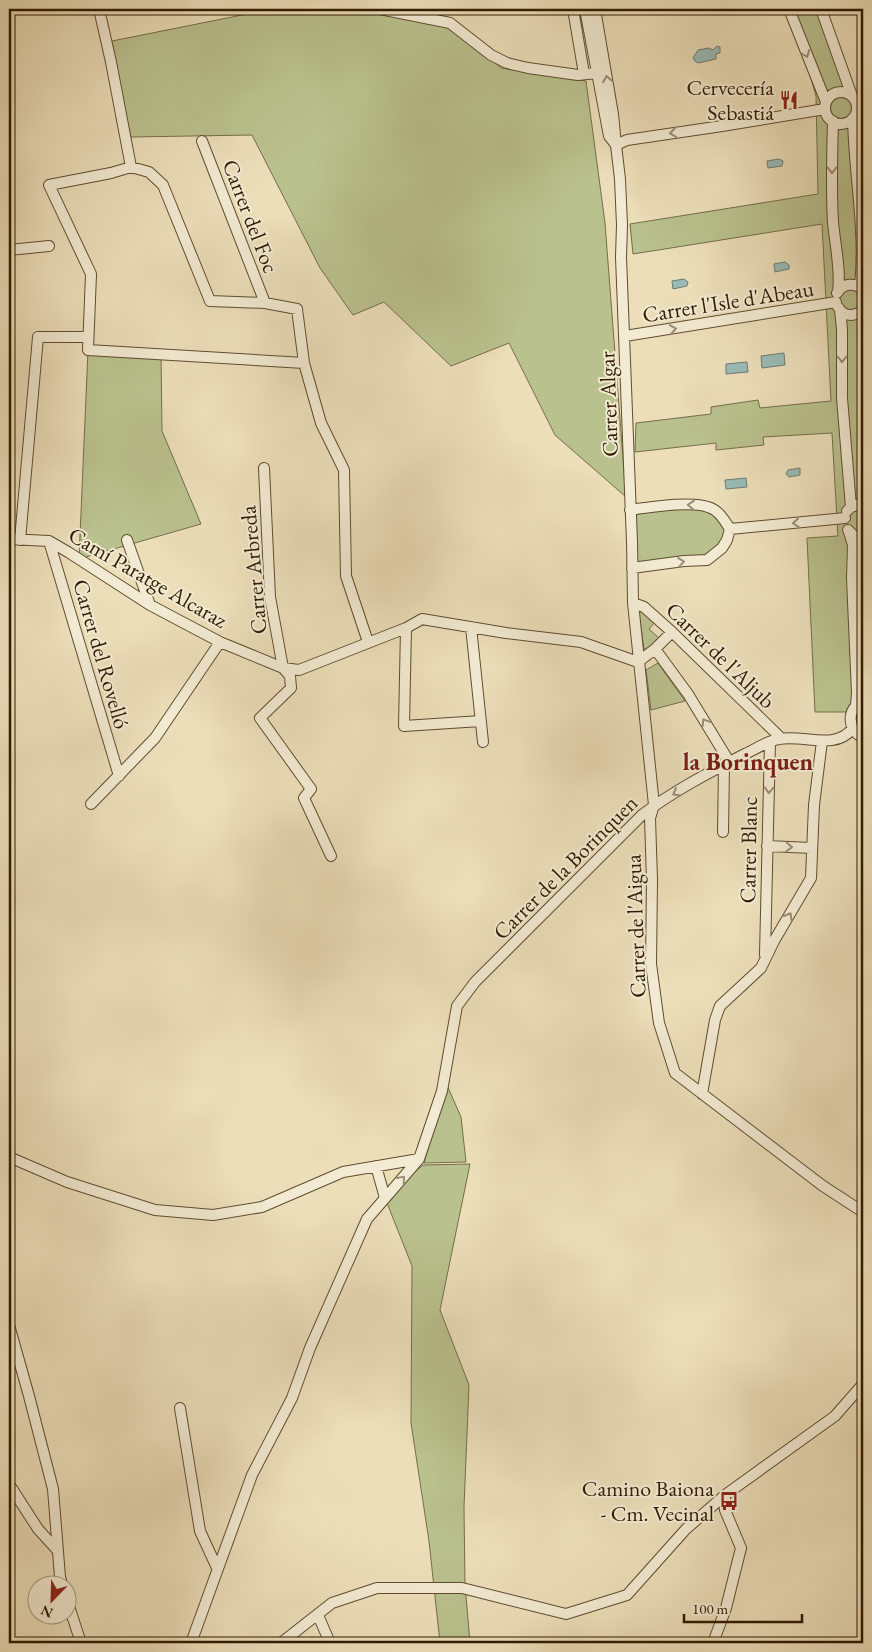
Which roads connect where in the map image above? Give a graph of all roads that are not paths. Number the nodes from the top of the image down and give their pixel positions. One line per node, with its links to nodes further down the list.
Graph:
1 (99, 9): 16 (street)
2 (380, 9): 9 (street)
3 (573, 9): 9 (street)
4 (584, 9): 8 (street, Carrer Algar)
5 (595, 9): 15 (street, Carrer Algar, one-way to 5)
6 (789, 9): 11 (street, one-way to 11)
7 (821, 9): 10 (street)
8 (596, 73): 9 (street); 15 (street, Carrer Algar)
9 (584, 74)
10 (857, 102): 11 (street); 12 (street)
11 (826, 106): 13 (street); 15 (street, one-way to 15)
12 (853, 118): 13 (street); 19 (street)
13 (833, 121): 20 (street, one-way to 20)
14 (202, 141): 21 (street, Carrer del Foc)
15 (616, 145): 26 (street, Carrer Algar)
16 (131, 167): 21 (street); 27 (street)
17 (50, 246): 18 (street)
18 (9, 250)
19 (861, 288): 20 (street)
20 (838, 292): 22 (street)
21 (265, 303): 28 (street)
22 (838, 306): 23 (street, Carrer l'Isle d'Abeau); 26 (street, Carrer l'Isle d'Abeau, one-way to 22); 31 (street, one-way to 31)
23 (863, 310)
24 (863, 314): 25 (street)
25 (863, 335)
26 (625, 336): 32 (street, Carrer Algar)
27 (88, 337): 28 (street); 38 (street)
28 (304, 363): 48 (street)
29 (264, 468): 51 (street, Carrer Arbreda)
30 (863, 503): 31 (street)
31 (851, 507): 33 (street)
32 (630, 510): 34 (street, one-way to 32); 41 (street, Carrer Algar)
33 (845, 518): 34 (street, one-way to 34); 35 (street)
34 (730, 529): 41 (street, one-way to 34)
35 (849, 532): 36 (street); 52 (street)
36 (863, 538)
37 (9, 539): 38 (street, Camí Paratge Alcaraz)
38 (20, 540): 40 (street, Camí Paratge Alcaraz)
39 (127, 540): 43 (street)
40 (49, 541): 43 (street, Camí Paratge Alcaraz); 61 (street, Carrer del Rovelló)
41 (632, 568): 42 (street, Carrer Algar)
42 (633, 603): 46 (street, Carrer de l'Aljub); 50 (street, Carrer Algar)
43 (150, 606): 47 (street, Camí Paratge Alcaraz)
44 (471, 627): 45 (street, Camí Paratge Alcaraz); 50 (street, Camí Paratge Alcaraz); 53 (street)
45 (406, 628): 48 (street, Camí Paratge Alcaraz); 53 (street)
46 (672, 632): 49 (street); 55 (street, Carrer de l'Aljub)
47 (220, 642): 51 (street, Camí Paratge Alcaraz); 61 (street)
48 (368, 642): 51 (street, Camí Paratge Alcaraz)
49 (655, 649): 50 (street); 60 (street, one-way to 49)
50 (638, 662): 63 (street, Carrer de l'Aigua)
51 (284, 668): 67 (street, Carrer Arbreda)
52 (859, 703): 54 (street)
53 (481, 721): 58 (street)
54 (852, 729): 56 (street); 57 (street, Carrer de la Borinquen)
55 (781, 738): 57 (street, Carrer de la Borinquen); 59 (street, Carrer de la Borinquen)
56 (863, 738)
57 (822, 740): 66 (street)
58 (483, 742)
59 (770, 742): 60 (street, Carrer de la Borinquen); 65 (street, Carrer Blanc, one-way to 65)
60 (724, 765): 63 (street, Carrer de la Borinquen, one-way to 63); 64 (street)
61 (118, 776): 62 (street)
62 (91, 804)
63 (654, 805): 69 (street, Carrer de l'Aigua); 71 (street, Carrer de la Borinquen)
64 (723, 832)
65 (767, 846): 66 (street, one-way to 66); 68 (street, Carrer Blanc)
66 (812, 848): 68 (street, one-way to 66)
67 (331, 856)
68 (764, 959): 69 (street)
69 (702, 1094): 74 (street, Carrer de l'Aigua)
70 (9, 1157): 72 (street)
71 (419, 1159): 72 (street); 73 (street, one-way to 71)
72 (376, 1166): 73 (street)
73 (385, 1198): 81 (street)
74 (863, 1212)
75 (9, 1326): 80 (street)
76 (863, 1384): 79 (street)
77 (180, 1408): 81 (street)
78 (9, 1484): 80 (street)
79 (725, 1495): 83 (street); 89 (street)
80 (58, 1551): 82 (street)
81 (217, 1568): 86 (street)
82 (60, 1574)
83 (318, 1615): 87 (street); 88 (street)
84 (74, 1624): 85 (street)
85 (80, 1643)
86 (192, 1643)
87 (281, 1643)
88 (330, 1643)
89 (713, 1643)

